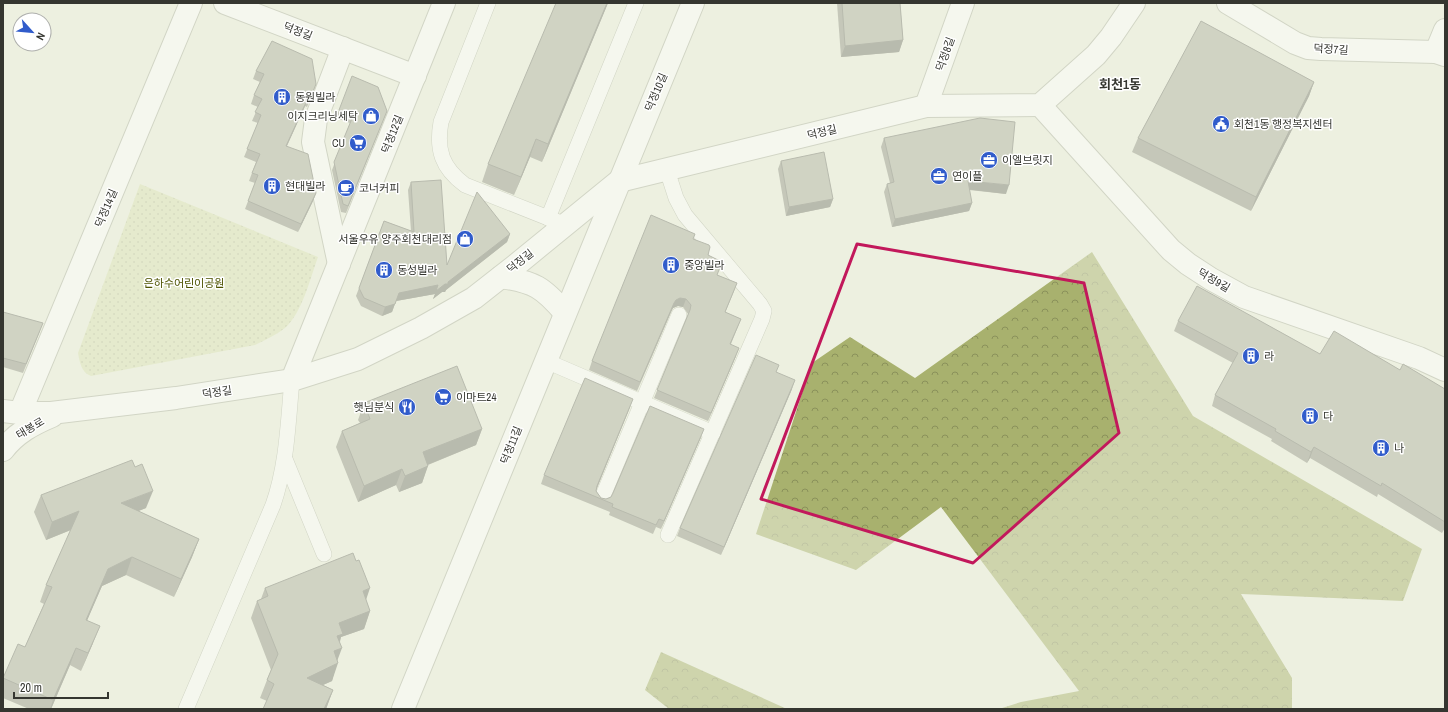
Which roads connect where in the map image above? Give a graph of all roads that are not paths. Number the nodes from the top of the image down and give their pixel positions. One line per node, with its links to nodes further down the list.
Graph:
1 (192, 3): 28 (street, 덕정14길)
2 (225, 3): 11 (street, 덕정길)
3 (444, 3): 13 (street, 덕정12길)
4 (488, 3): 18 (lane)
5 (636, 3): 18 (lane)
6 (693, 3): 17 (street, 덕정10길)
7 (963, 3): 15 (street, 덕정8길)
8 (1134, 3): 14 (street)
9 (1228, 3): 12 (street, 덕정7길)
10 (1445, 30): 12 (street)
11 (343, 48): 13 (street, 덕정길); 19 (street)
12 (1440, 54)
13 (415, 76): 19 (street, 덕정12길)
14 (1040, 105): 15 (street, 덕정길); 24 (street, 덕정9길)
15 (926, 106): 16 (street, 덕정길)
16 (667, 170): 17 (street, 덕정길); 29 (lane)
17 (620, 181): 18 (street, 덕정길); 21 (street, 덕정11길)
18 (557, 221): 20 (street, 덕정길)
19 (339, 264): 25 (street, 덕정12길)
20 (501, 276): 21 (street, 덕정길); 25 (street, 덕정길)
21 (565, 313): 23 (street, 덕정11길)
22 (679, 315): 26 (lane)
23 (546, 361): 26 (lane); 36 (street, 덕정11길)
24 (1445, 370)
25 (292, 380): 27 (street, 덕정길); 31 (lane)
26 (642, 402): 29 (lane); 32 (lane)
27 (62, 411): 28 (street, 덕정길); 30 (street, 태봉로)
28 (12, 412)
29 (713, 433): 33 (lane)
30 (3, 450)
31 (284, 459): 34 (lane); 35 (lane)
32 (602, 498)
33 (668, 535)
34 (324, 554)
35 (186, 709)
36 (403, 709)

